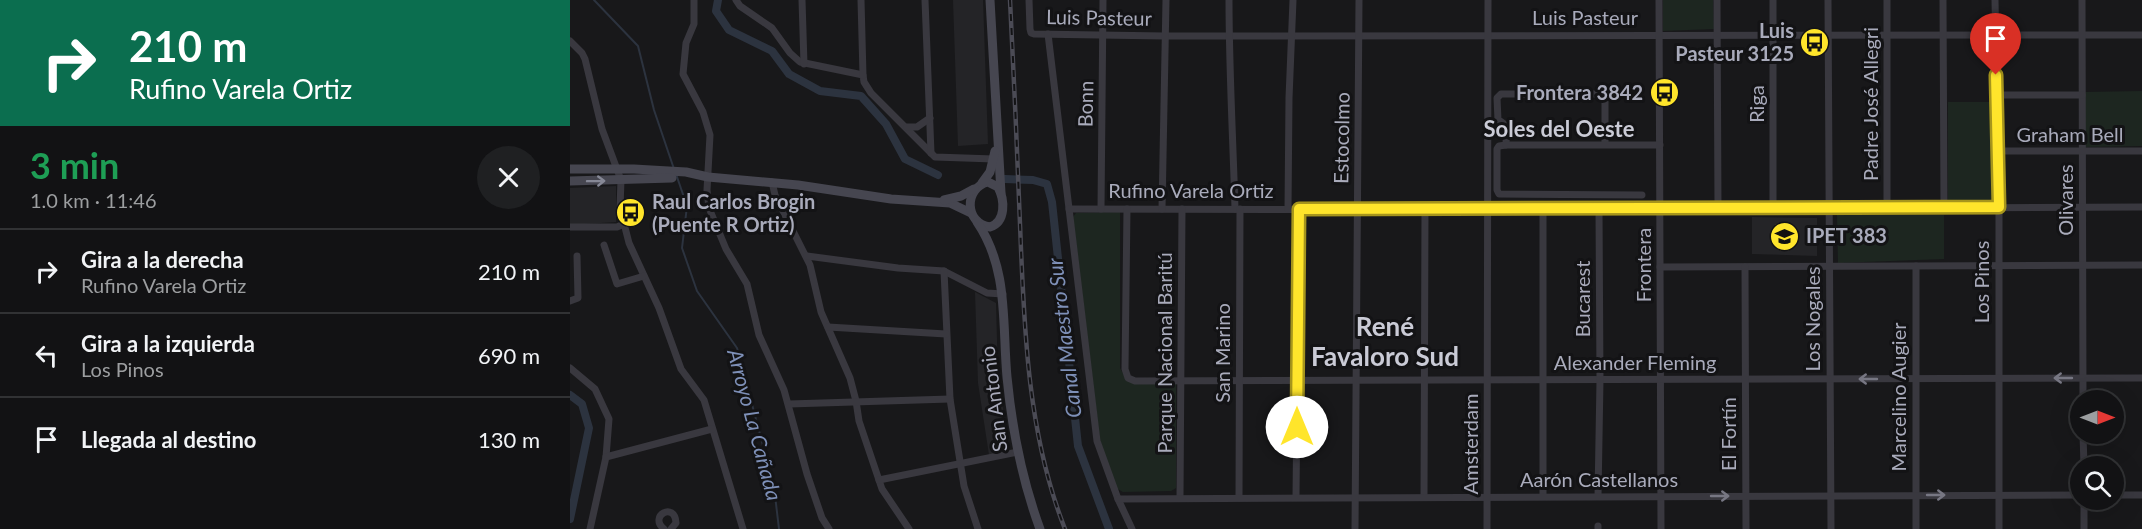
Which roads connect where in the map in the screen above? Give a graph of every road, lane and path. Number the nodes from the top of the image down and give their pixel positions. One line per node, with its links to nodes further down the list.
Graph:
1 (694, 0): 57 (street)
2 (736, 0): 39 (street)
3 (802, 0): 39 (street)
4 (861, 0): 40 (street)
5 (925, 0): 43 (street)
6 (990, 0): 45 (main road)
7 (1029, 0): 22 (street, Luis Pasteur)
8 (1103, 0): 23 (street, Bonn)
9 (1166, 0): 37 (street)
10 (1229, 0): 26 (street, San Marino)
11 (1293, 0): 27 (street)
12 (1359, 0): 28 (street, Estocolmo)
13 (1488, 0): 29 (street, Amsterdam)
14 (1659, 0): 30 (street, Frontera)
15 (1717, 0): 31 (street)
16 (1773, 0): 32 (street, Riga)
17 (1828, 0): 24 (street, Los Nogales)
18 (1887, 0): 33 (street, Padre José Allegri)
19 (1943, 0): 34 (street)
20 (1995, 0): 35 (street, Los Pinos)
21 (2082, 0): 36 (street, Olivares)
22 (1048, 34): 23 (street, Luis Pasteur); 75 (street)
23 (1103, 34): 37 (street, Luis Pasteur); 76 (street, Bonn)
24 (1828, 34): 32 (street, Luis Pasteur); 33 (street, Luis Pasteur); 72 (street, Los Nogales)
25 (2142, 34): 36 (street, Luis Pasteur)
26 (1229, 35): 27 (street, Luis Pasteur); 37 (street, Luis Pasteur); 69 (street, San Marino)
27 (1293, 35): 28 (street, Luis Pasteur); 79 (street)
28 (1359, 35): 29 (street, Luis Pasteur); 81 (street, Estocolmo)
29 (1488, 35): 30 (street, Luis Pasteur); 83 (street, Amsterdam)
30 (1659, 35): 31 (street, Luis Pasteur); 48 (street, Frontera)
31 (1718, 35): 32 (street, Luis Pasteur); 70 (street)
32 (1773, 35): 71 (street, Riga)
33 (1887, 35): 34 (street, Luis Pasteur); 73 (street, Padre José Allegri)
34 (1944, 35): 35 (street, Luis Pasteur); 74 (street)
35 (1996, 35): 36 (street, Luis Pasteur); 41 (street, Los Pinos)
36 (2082, 35): 42 (street, Olivares)
37 (1165, 36): 78 (street)
38 (570, 41): 55 (street)
39 (804, 64): 40 (street)
40 (863, 75): 44 (street)
41 (1997, 95): 42 (street); 49 (street, Los Pinos)
42 (2082, 95): 51 (street, Olivares)
43 (930, 118): 44 (street); 52 (street)
44 (907, 127): 52 (street)
45 (996, 128): 53 (main road); 62 (main road)
46 (1605, 144): 47 (street); 47 (street); 48 (street)
47 (1506, 145): 63 (street)
48 (1660, 145): 85 (street, Frontera)
49 (1997, 151): 51 (street, Graham Bell); 65 (street, Los Pinos)
50 (2142, 151): 51 (street, Graham Bell)
51 (2083, 152): 66 (street, Olivares)
52 (931, 153): 53 (street)
53 (994, 159): 61 (main road)
54 (570, 169): 55 (main road)
55 (618, 169): 56 (main road); 58 (street)
56 (665, 175): 57 (main road); 58 (main road)
57 (705, 177): 60 (main road); 128 (street)
58 (621, 180): 59 (main road, one-way to 58); 89 (street)
59 (570, 181)
60 (772, 183): 64 (main road); 94 (street)
61 (978, 186): 62 (main road); 64 (main road); 87 (main road)
62 (1001, 193): 90 (main road)
63 (1642, 195)
64 (935, 201): 87 (main road)
65 (1999, 207): 66 (street, Rufino Varela Ortiz); 74 (street, Rufino Varela Ortiz); 100 (street, Los Pinos)
66 (2083, 207): 67 (street, Rufino Varela Ortiz); 96 (street, Olivares)
67 (2142, 207)
68 (1182, 208): 69 (street, Rufino Varela Ortiz); 78 (street, Rufino Varela Ortiz); 121 (street, Parque Nacional Baritú)
69 (1237, 208): 79 (street, Rufino Varela Ortiz); 122 (street, San Marino)
70 (1718, 208): 71 (street, Rufino Varela Ortiz); 85 (street, Rufino Varela Ortiz)
71 (1773, 208): 72 (street, Rufino Varela Ortiz)
72 (1829, 208): 73 (street, Rufino Varela Ortiz); 98 (street, Los Nogales)
73 (1887, 208): 74 (street, Rufino Varela Ortiz)
74 (1944, 208)
75 (1069, 209): 76 (street, Rufino Varela Ortiz); 150 (street)
76 (1101, 209): 77 (street, Rufino Varela Ortiz)
77 (1127, 209): 78 (street, Rufino Varela Ortiz); 121 (street, Alexander Fleming)
78 (1162, 209)
79 (1288, 209): 80 (street, Rufino Varela Ortiz)
80 (1299, 209): 81 (street, Rufino Varela Ortiz); 123 (street)
81 (1357, 209): 82 (street, Rufino Varela Ortiz); 124 (street, Estocolmo)
82 (1425, 209): 83 (street, Rufino Varela Ortiz); 116 (street)
83 (1488, 209): 84 (street, Rufino Varela Ortiz); 117 (street, Amsterdam)
84 (1544, 209): 86 (street, Rufino Varela Ortiz); 118 (street)
85 (1660, 209): 86 (street, Rufino Varela Ortiz); 101 (street, Frontera)
86 (1599, 210): 119 (street, Bucarest)
87 (971, 213): 88 (main road)
88 (977, 222): 90 (main road); 95 (main road, San Antonio)
89 (624, 224): 91 (street); 104 (street)
90 (997, 224): 95 (main road, San Antonio)
91 (570, 226)
92 (604, 245): 104 (street)
93 (577, 256): 106 (street)
94 (807, 256): 103 (street); 107 (street)
95 (997, 261): 105 (main road, San Antonio)
96 (2083, 265): 97 (street); 100 (street); 110 (street, Olivares)
97 (2142, 265)
98 (1830, 266): 99 (street); 102 (street); 113 (street, Los Nogales)
99 (1916, 266): 100 (street); 114 (street, Marcelino Augier)
100 (1999, 266): 115 (street, Los Pinos)
101 (1660, 267): 102 (street); 120 (street, Frontera)
102 (1745, 267): 112 (street, El Fortín)
103 (944, 270): 105 (street); 108 (street)
104 (644, 276): 129 (street)
105 (1003, 294): 130 (main road, San Antonio)
106 (570, 301)
107 (828, 327): 108 (street); 127 (street)
108 (946, 334): 126 (street)
109 (570, 368): 131 (street)
110 (2083, 378): 111 (street, Alexander Fleming); 115 (street, Alexander Fleming, one-way to 115); 125 (street, Olivares)
111 (2142, 378)
112 (1746, 379): 113 (street, Alexander Fleming); 120 (street, Alexander Fleming); 143 (street, El Fortín)
113 (1830, 379): 114 (street, Alexander Fleming, one-way to 113); 134 (street, Los Nogales)
114 (1916, 379): 115 (street, Alexander Fleming); 135 (street, Marcelino Augier)
115 (1999, 379): 136 (street, Los Pinos)
116 (1425, 380): 117 (street, Alexander Fleming); 124 (street, Alexander Fleming); 147 (street)
117 (1487, 380): 118 (street, Alexander Fleming); 148 (street, Amsterdam)
118 (1543, 380): 119 (street, Alexander Fleming); 140 (street)
119 (1600, 380): 120 (street, Alexander Fleming); 141 (street, Bucarest)
120 (1661, 380): 142 (street, Frontera)
121 (1182, 381): 122 (street, Alexander Fleming); 149 (street, Parque Nacional Baritú)
122 (1239, 381): 123 (street, Alexander Fleming); 144 (street, San Marino)
123 (1297, 381): 124 (street, Alexander Fleming); 145 (street)
124 (1356, 381): 146 (street, Estocolmo)
125 (2083, 390)
126 (950, 399): 127 (street); 132 (street)
127 (856, 401): 128 (street); 133 (street)
128 (789, 405): 156 (street)
129 (712, 429): 131 (street); 155 (street)
130 (1018, 452): 132 (street); 159 (main road, San Antonio)
131 (606, 457): 152 (street)
132 (960, 463): 133 (street); 158 (street)
133 (879, 480): 157 (street)
134 (1830, 495): 135 (street, Aarón Castellanos); 143 (street, Aarón Castellanos); 165 (street, Los Nogales)
135 (1916, 495): 136 (street, Aarón Castellanos, one-way to 136); 166 (street, Marcelino Augier)
136 (1999, 495): 137 (street, Aarón Castellanos); 167 (street, Los Pinos)
137 (2070, 495)
138 (2124, 495): 139 (street)
139 (2142, 495)
140 (1543, 496): 141 (street, Aarón Castellanos); 148 (street, Aarón Castellanos)
141 (1598, 496): 142 (street, Aarón Castellanos)
142 (1661, 496): 143 (street, Aarón Castellanos, one-way to 143); 163 (street, Frontera)
143 (1746, 496): 164 (street, El Fortín)
144 (1239, 497): 145 (street, Aarón Castellanos); 149 (street, Aarón Castellanos)
145 (1296, 497): 146 (street, Aarón Castellanos)
146 (1356, 497): 147 (street, Aarón Castellanos); 161 (street, Estocolmo)
147 (1424, 497): 148 (street, Aarón Castellanos)
148 (1487, 497): 162 (street, Amsterdam)
149 (1180, 498): 150 (street, Aarón Castellanos)
150 (1118, 499): 160 (street)
151 (2084, 510): 168 (street)
152 (590, 529)
153 (664, 529): 154 (street)
154 (671, 529)
155 (743, 529)
156 (829, 529)
157 (909, 529)
158 (978, 529)
159 (1040, 529)
160 (1132, 529)
161 (1355, 529)
162 (1487, 529)
163 (1661, 529)
164 (1746, 529)
165 (1831, 529)
166 (1916, 529)
167 (1999, 529)
168 (2084, 529)

